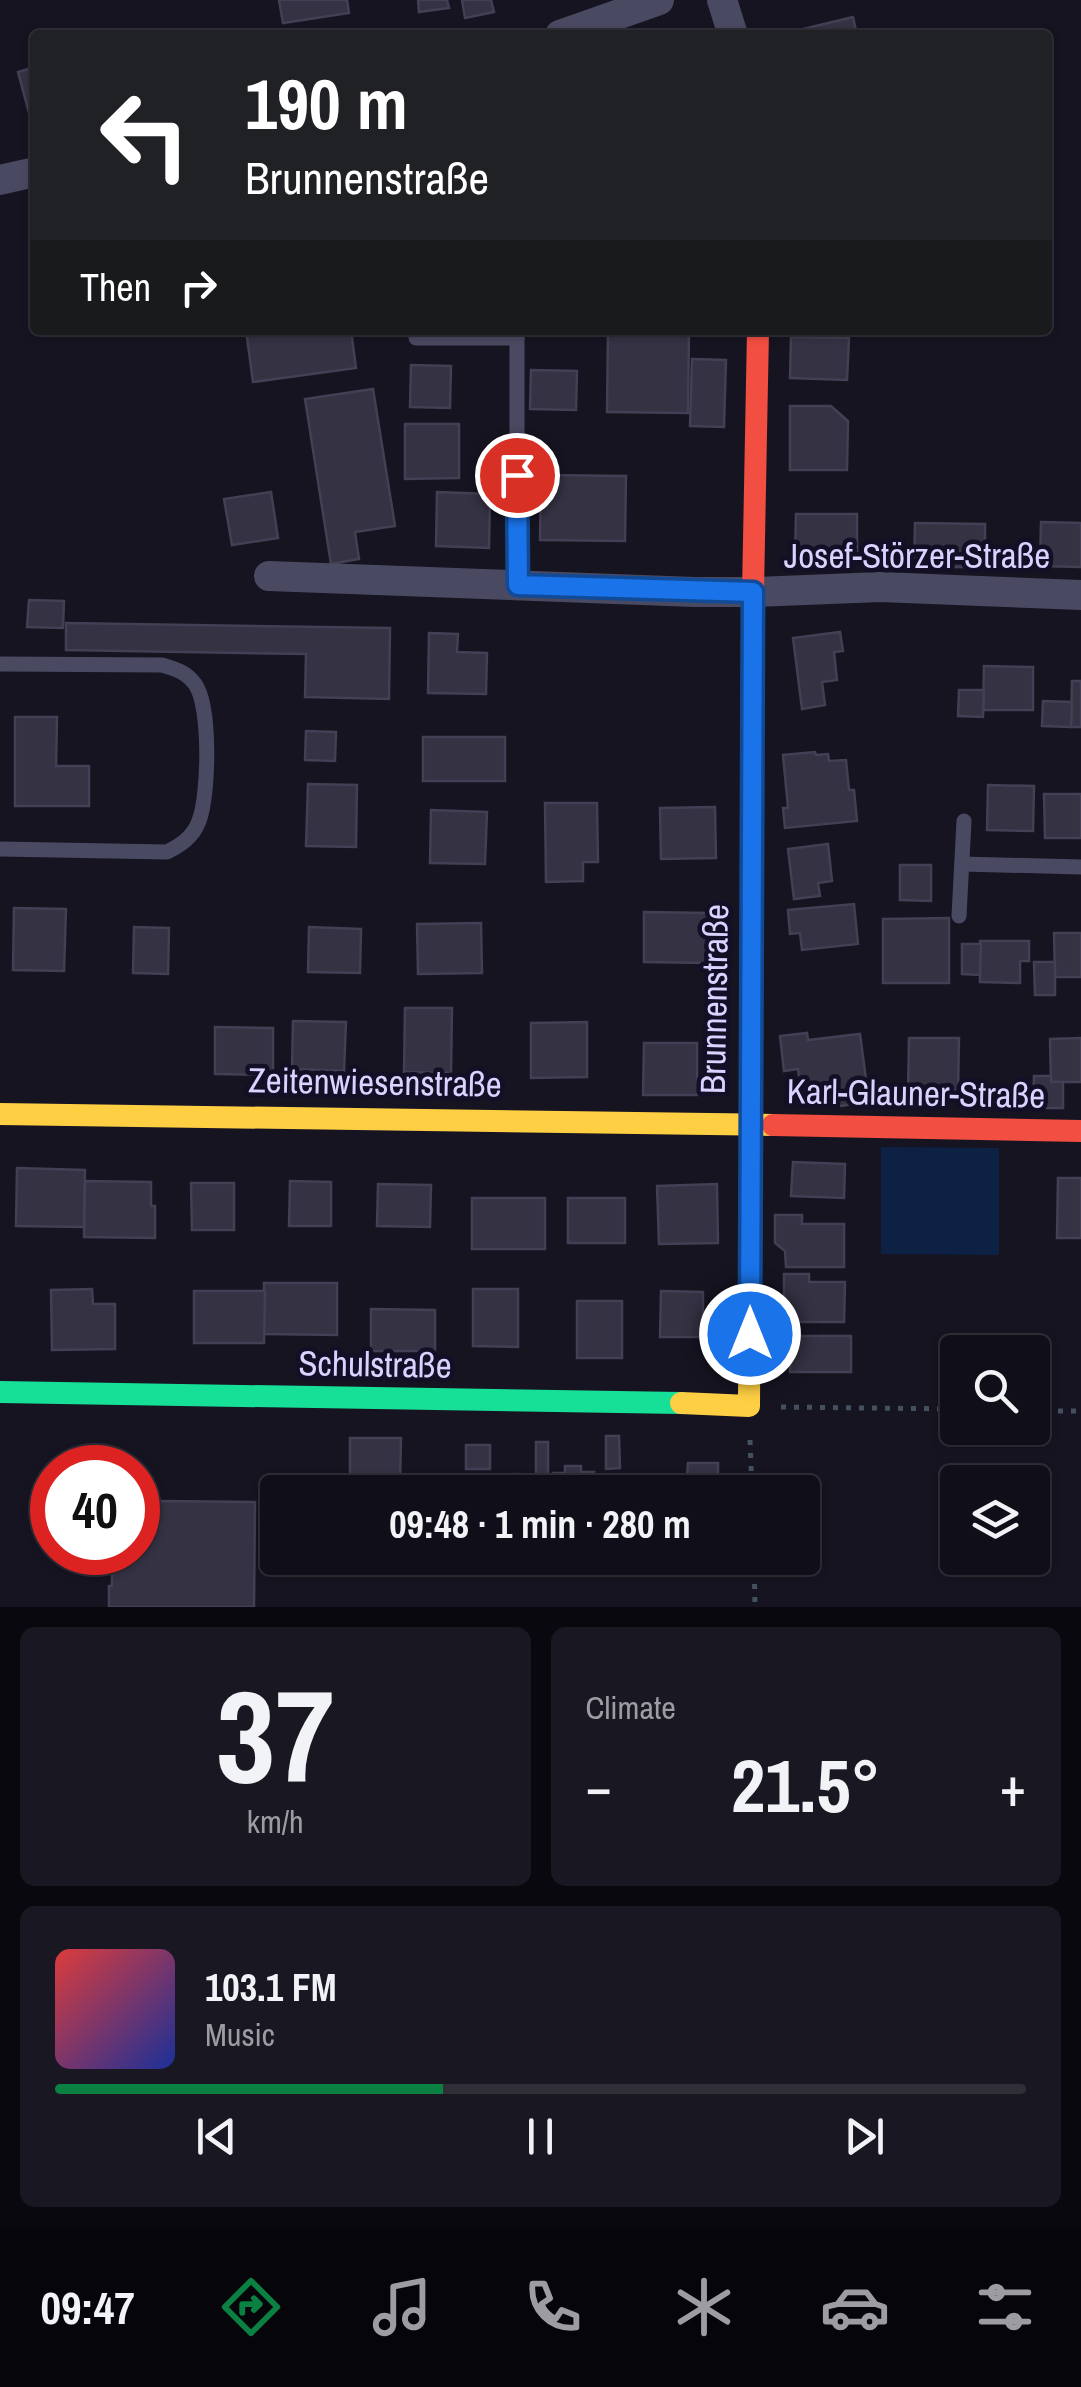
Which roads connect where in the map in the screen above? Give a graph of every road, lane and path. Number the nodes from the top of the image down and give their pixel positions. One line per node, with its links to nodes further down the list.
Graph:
1 (658, 0): 3 (street)
2 (722, 0): 4 (street)
3 (574, 30)
4 (731, 30)
5 (30, 173): 6 (street)
6 (0, 180)
7 (492, 335): 10 (lane)
8 (517, 335): 12 (lane)
9 (758, 335): 13 (street, Brunnenstraße)
10 (416, 338)
11 (270, 576): 12 (street)
12 (518, 585): 13 (street)
13 (753, 592): 14 (street, Josef-Störzer-Straße); 22 (street, Brunnenstraße)
14 (1081, 594)
15 (0, 664): 17 (lane)
16 (964, 821): 18 (lane)
17 (0, 849)
18 (962, 864): 19 (lane); 20 (lane)
19 (1081, 867)
20 (960, 916)
21 (0, 1114): 22 (street, Zeitenwiesenstraße)
22 (750, 1126): 23 (street, Karl-Glauner-Straße); 25 (street, Brunnenstraße)
23 (1081, 1131)
24 (0, 1392): 25 (street, Schulstraße)
25 (749, 1406): 26 (path); 29 (path)
26 (940, 1410)
27 (1050, 1411): 28 (path)
28 (1081, 1412)
29 (751, 1475)
30 (754, 1575): 31 (path)
31 (755, 1607)

